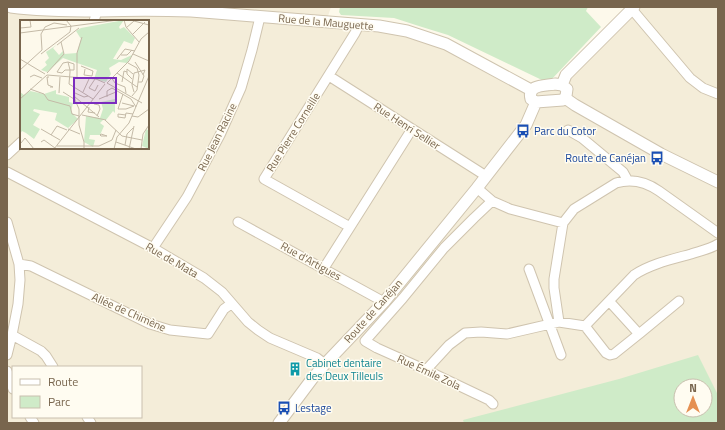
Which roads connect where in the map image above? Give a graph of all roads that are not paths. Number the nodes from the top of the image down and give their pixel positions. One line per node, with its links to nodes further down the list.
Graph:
1 (11, 7): 3 (street, Rue de la Mauguette)
2 (632, 8): 10 (street); 12 (street)
3 (53, 9): 6 (street, Rue de la Mauguette)
4 (223, 10): 5 (street, Rue de la Mauguette); 6 (street, Rue de la Mauguette)
5 (240, 11): 7 (street, Rue de la Mauguette)
6 (95, 16)
7 (260, 17): 8 (street, Rue de la Mauguette); 31 (street, Rue Jean Racine)
8 (359, 25): 9 (street, Rue Pierre Corneille); 11 (street, Rue de la Mauguette)
9 (329, 76): 15 (street, Rue Henri Sellier); 28 (street, Rue Pierre Corneille)
10 (562, 85): 11 (street); 13 (street)
11 (531, 90): 14 (street)
12 (718, 94)
13 (565, 98): 14 (street); 22 (street)
14 (536, 102): 20 (street, Route de Canéjan)
15 (412, 129): 20 (street, Rue Henri Sellier); 28 (street)
16 (568, 130): 21 (street)
17 (20, 143): 18 (street)
18 (7, 155)
19 (7, 172): 31 (street, Rue de Mata)
20 (486, 176): 23 (street, Route de Canéjan)
21 (628, 181): 27 (street); 29 (street)
22 (718, 182)
23 (477, 188): 24 (street); 37 (street, Route de Canéjan)
24 (492, 201): 27 (street); 48 (street, Rue Émile Zola)
25 (7, 222): 32 (street)
26 (238, 222): 33 (street, Rue d'Artigues)
27 (563, 223): 39 (street)
28 (350, 227): 33 (street)
29 (718, 233)
30 (718, 244): 35 (street)
31 (154, 248): 38 (street, Rue de Mata)
32 (19, 264): 38 (street, Allée de Chimène); 43 (street)
33 (324, 268): 37 (street, Rue d'Artigues)
34 (529, 269): 40 (street)
35 (609, 301): 41 (street); 42 (street)
36 (679, 301): 42 (street)
37 (384, 302): 46 (street, Route de Canéjan)
38 (231, 304): 46 (street, Rue de Mata)
39 (559, 322): 40 (street); 41 (street)
40 (549, 324): 45 (street); 48 (street)
41 (585, 326): 42 (street)
42 (639, 334)
43 (12, 335): 44 (street); 47 (street)
44 (7, 355)
45 (561, 355)
46 (325, 364): 52 (street, Route de Canéjan)
47 (52, 366)
48 (426, 370): 51 (street, Rue Émile Zola)
49 (7, 371): 50 (street)
50 (12, 386)
51 (493, 404)
52 (279, 423)

